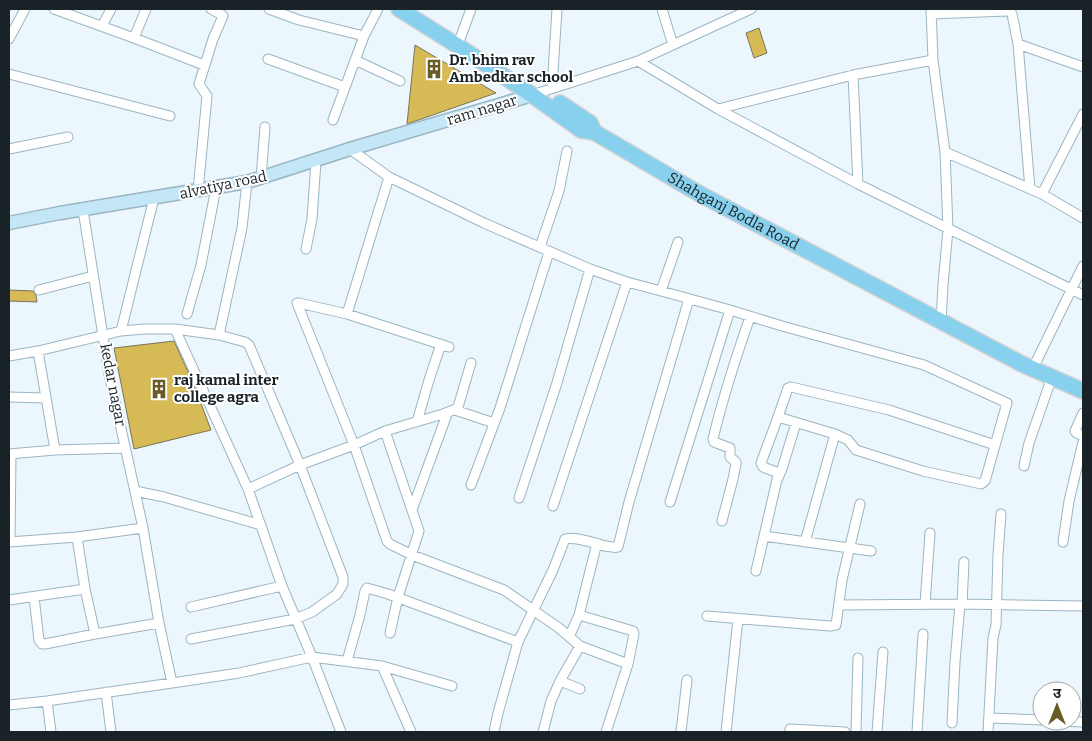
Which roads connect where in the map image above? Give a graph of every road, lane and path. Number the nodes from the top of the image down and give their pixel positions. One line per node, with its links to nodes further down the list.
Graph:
1 (25, 9): 19 (street)
2 (111, 9): 16 (street)
3 (146, 9): 18 (street)
4 (211, 9): 27 (street)
5 (270, 9): 17 (street)
6 (378, 9): 17 (street)
7 (399, 9): 33 (main road)
8 (409, 9): 20 (main road)
9 (471, 9): 20 (street)
10 (557, 9): 33 (street)
11 (662, 9): 22 (street)
12 (731, 9): 14 (street)
13 (57, 10): 16 (street)
14 (747, 11): 22 (street)
15 (931, 12): 21 (street); 25 (street)
16 (102, 26): 18 (street)
17 (364, 36): 24 (street)
18 (134, 38): 27 (street)
19 (9, 39)
20 (460, 39): 33 (main road)
21 (1018, 44): 28 (street); 51 (street)
22 (673, 45): 26 (street)
23 (268, 59): 32 (street)
24 (355, 60): 31 (street); 32 (street)
25 (933, 60): 30 (street); 44 (street)
26 (638, 61): 33 (street); 34 (street)
27 (204, 65): 52 (street)
28 (1083, 67)
29 (9, 74): 36 (street)
30 (853, 75): 34 (street); 49 (street)
31 (400, 81)
32 (345, 87): 37 (street)
33 (542, 92): 38 (street, ram nagar); 76 (main road, Shahganj Bodla Road)
34 (718, 109): 49 (street)
35 (1083, 114): 53 (street)
36 (170, 116)
37 (333, 120)
38 (432, 125): 42 (street, alvatiya road)
39 (265, 127): 47 (street)
40 (68, 137): 41 (street)
41 (9, 149)
42 (350, 150): 45 (street, alvatiya road); 46 (street)
43 (566, 151): 60 (street)
44 (945, 152): 51 (street); 58 (street)
45 (316, 161): 47 (street, alvatiya road); 61 (street)
46 (390, 177): 60 (street); 74 (street)
47 (261, 178): 48 (street, alvatiya road)
48 (248, 182): 50 (street, alvatiya road); 80 (street)
49 (858, 184): 58 (street)
50 (216, 188): 52 (street, alvatiya road); 73 (street)
51 (1030, 189): 53 (street)
52 (198, 191): 54 (street, alvatiya road)
53 (1042, 194): 56 (street)
54 (154, 198): 55 (street, alvatiya road); 78 (street)
55 (83, 210): 57 (street, alvatiya road); 65 (street, kedar nagar)
56 (1083, 218)
57 (9, 224)
58 (948, 229): 68 (street); 76 (street)
59 (678, 242): 69 (street)
60 (540, 248): 62 (street)
61 (306, 250)
62 (549, 252): 64 (street); 94 (street)
63 (1083, 266): 68 (street)
64 (590, 269): 66 (street); 111 (street)
65 (93, 276): 67 (street); 79 (street, kedar nagar)
66 (627, 282): 69 (street); 114 (street)
67 (38, 290)
68 (1071, 290): 70 (street); 84 (street)
69 (661, 291): 71 (street)
70 (1083, 295)
71 (689, 299): 72 (street); 126 (street)
72 (730, 310): 75 (street); 112 (street)
73 (187, 314)
74 (347, 314): 93 (street); 101 (street)
75 (750, 317): 100 (street); 117 (street)
76 (941, 321): 84 (main road, Shahganj Bodla Road)
77 (175, 329): 78 (street); 80 (street); 109 (street)
78 (121, 331): 79 (street)
79 (103, 334): 81 (street); 102 (street, kedar nagar)
80 (219, 335): 105 (street)
81 (38, 351): 82 (street); 88 (street)
82 (9, 356)
83 (470, 363): 89 (street)
84 (1033, 368): 85 (main road, Shahganj Bodla Road)
85 (1052, 376): 86 (main road, Shahganj Bodla Road); 106 (street)
86 (1083, 391)
87 (9, 397): 88 (street)
88 (45, 398): 103 (street)
89 (455, 410): 91 (street); 94 (street)
90 (1083, 413): 98 (street)
91 (443, 414): 93 (street); 115 (street)
92 (778, 417): 95 (street); 100 (street); 107 (street)
93 (417, 422): 96 (street)
94 (494, 423): 108 (street)
95 (796, 423): 97 (street); 107 (street)
96 (385, 431): 101 (street); 115 (street)
97 (834, 434): 100 (street); 124 (street)
98 (1083, 437)
99 (1083, 442): 125 (street)
100 (996, 444)
101 (354, 445): 105 (street); 129 (street)
102 (125, 448): 103 (street); 110 (street, kedar nagar)
103 (55, 450): 104 (street)
104 (10, 454): 123 (street)
105 (300, 465): 109 (street); 146 (street)
106 (1024, 466)
107 (778, 478): 121 (street)
108 (471, 485)
109 (248, 488): 118 (street)
110 (135, 491): 118 (street); 119 (street, kedar nagar)
111 (519, 498)
112 (670, 502)
113 (860, 504): 127 (street)
114 (553, 506)
115 (412, 510): 129 (street)
116 (1001, 514): 139 (street)
117 (722, 520)
118 (261, 525): 132 (street)
119 (143, 528): 122 (street); 148 (street, kedar nagar)
120 (930, 532): 137 (street)
121 (764, 536): 124 (street); 131 (street)
122 (77, 537): 123 (street); 133 (street)
123 (9, 542)
124 (805, 542): 127 (street)
125 (1063, 542)
126 (597, 543): 143 (street); 144 (street)
127 (850, 548): 128 (street); 140 (street)
128 (871, 551)
129 (412, 554): 135 (street); 143 (street)
130 (964, 562): 138 (street)
131 (756, 571)
132 (282, 586): 142 (street); 146 (street)
133 (85, 589): 134 (street); 150 (street)
134 (34, 597): 136 (street); 150 (street)
135 (398, 597): 149 (street); 154 (street); 159 (street)
136 (9, 600)
137 (925, 604): 138 (street); 140 (street)
138 (961, 604): 139 (street); 172 (street)
139 (997, 604): 141 (street); 170 (street)
140 (839, 605): 147 (street)
141 (1083, 606)
142 (191, 607)
143 (533, 610): 152 (street); 154 (street)
144 (579, 615): 152 (street); 160 (street)
145 (707, 616): 147 (street)
146 (295, 619): 153 (street); 157 (street)
147 (738, 619): 182 (street)
148 (159, 623): 150 (street); 164 (street, kedar nagar)
149 (390, 633)
150 (95, 634)
151 (923, 634): 186 (street)
152 (570, 637): 155 (street)
153 (191, 639)
154 (518, 642): 178 (street)
155 (580, 646): 160 (street); 163 (street)
156 (883, 652): 185 (street)
157 (312, 657): 159 (street); 164 (street); 176 (street)
158 (858, 658): 184 (street)
159 (347, 661): 161 (street)
160 (628, 664): 180 (street)
161 (382, 666): 165 (street); 177 (street)
162 (687, 680): 181 (street)
163 (560, 681): 166 (street); 179 (street)
164 (172, 683): 167 (street)
165 (452, 686)
166 (580, 689)
167 (106, 692): 168 (street); 175 (street)
168 (47, 701): 169 (street); 174 (street)
169 (9, 705)
170 (989, 718): 171 (street); 187 (street)
171 (1032, 720)
172 (952, 723)
173 (790, 728): 183 (street)
174 (52, 732)
175 (111, 732)
176 (341, 732)
177 (411, 732)
178 (494, 732)
179 (543, 732)
180 (606, 732)
181 (681, 732)
182 (726, 732)
183 (845, 732)
184 (856, 732)
185 (877, 732)
186 (917, 732)
187 (988, 732)

